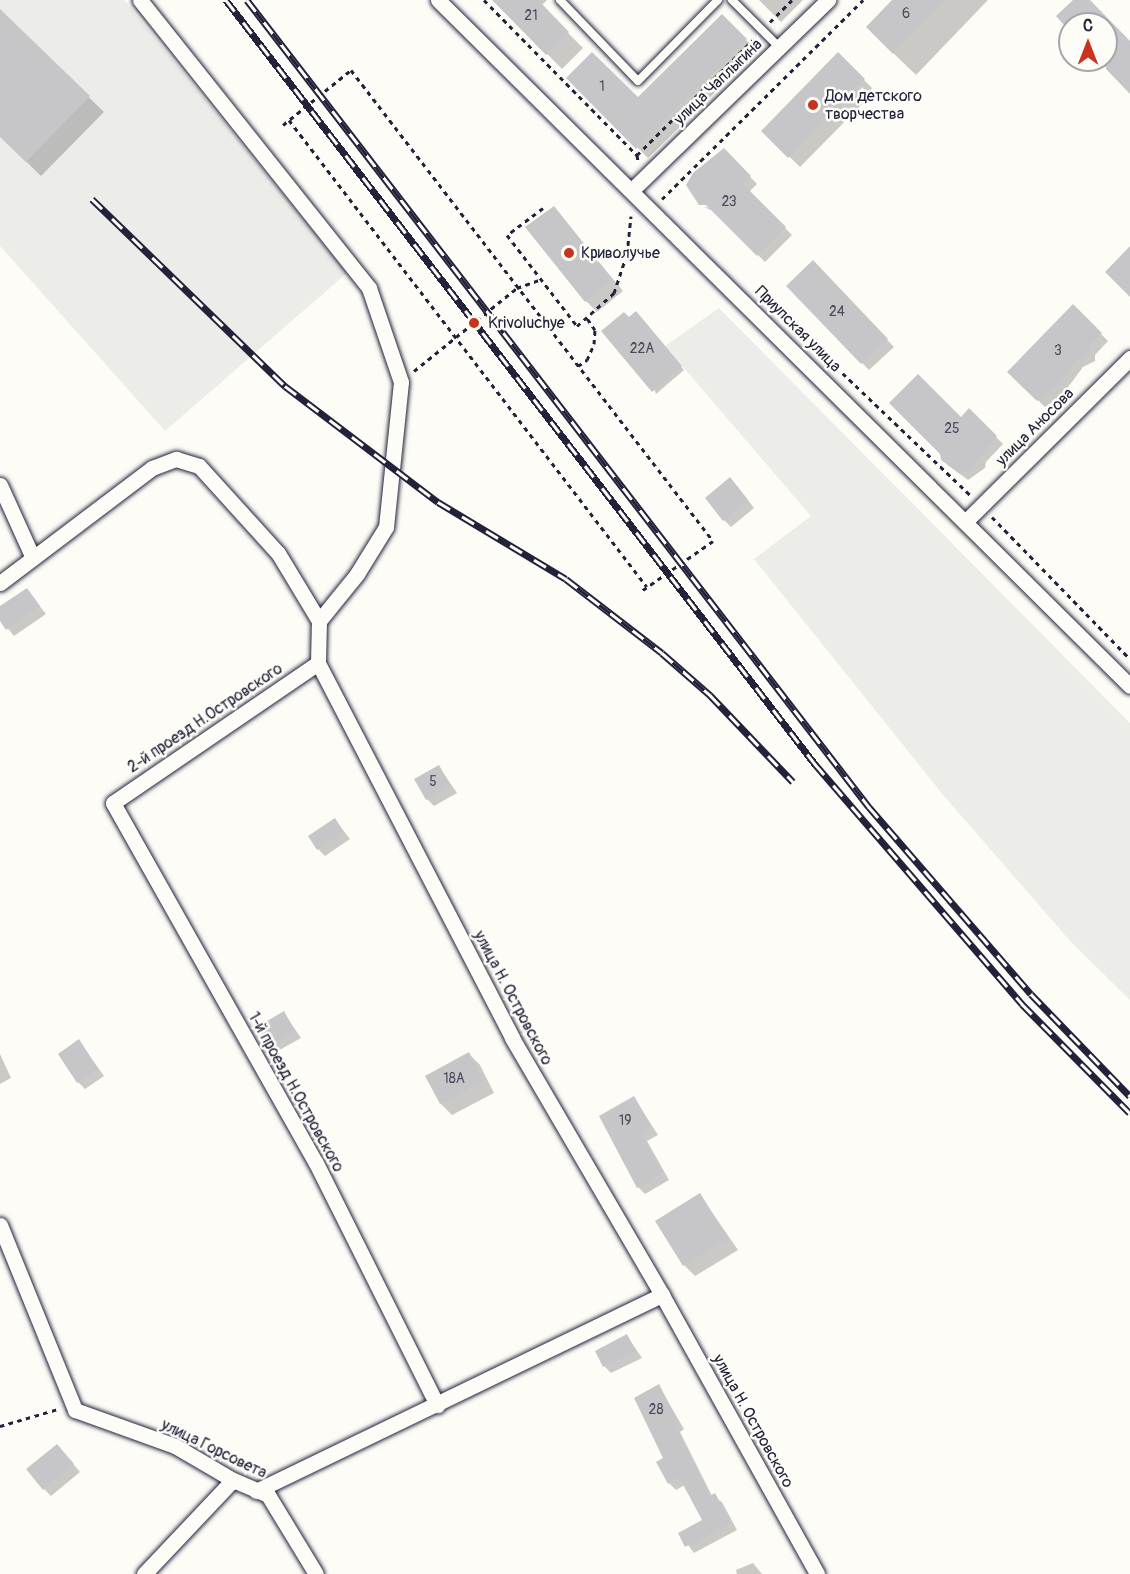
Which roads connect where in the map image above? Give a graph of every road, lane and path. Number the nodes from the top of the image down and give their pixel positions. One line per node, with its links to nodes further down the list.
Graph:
1 (140, 0): 26 (street)
2 (438, 0): 15 (street, Приупская улица)
3 (484, 0): 14 (path)
4 (560, 0): 5 (lane)
5 (718, 0)
6 (732, 0): 10 (lane)
7 (792, 0): 10 (path)
8 (828, 0): 11 (street, улица Чаплыгина)
9 (863, 0): 16 (path)
10 (762, 30): 11 (lane); 14 (path)
11 (779, 47): 15 (street, улица Чаплыгина)
12 (289, 120): 13 (path); 20 (path); 22 (path)
13 (283, 125)
14 (637, 155): 15 (path)
15 (637, 185): 16 (path); 21 (path); 29 (street, Приупская улица)
16 (661, 200): 18 (path)
17 (543, 208): 19 (path)
18 (670, 209)
19 (539, 280): 20 (path); 21 (path)
20 (517, 288): 22 (path); 25 (path)
21 (587, 318): 25 (path)
22 (455, 337): 26 (path); 32 (path)
23 (808, 340): 28 (path)
24 (1130, 358): 28 (street, улица Аносова)
25 (578, 366): 32 (path)
26 (401, 381): 34 (street)
27 (0, 485): 30 (street)
28 (981, 506): 29 (street, улица Аносова); 35 (path)
29 (964, 522): 37 (street, Приупская улица)
30 (33, 558): 31 (street); 34 (street)
31 (0, 583)
32 (647, 587): 33 (path)
33 (640, 592)
34 (319, 621): 36 (street, улица Н. Островского)
35 (1130, 660)
36 (318, 663): 38 (street, 2-й проезд Н.Островского); 40 (street, улица Н. Островского)
37 (1130, 686)
38 (113, 803): 41 (street, 1-й проезд Н.Островского)
39 (0, 1225): 42 (street)
40 (662, 1295): 41 (street); 48 (street, улица Н. Островского)
41 (437, 1405): 45 (street)
42 (75, 1410): 43 (path); 44 (street, улица Горсовета)
43 (0, 1426)
44 (233, 1480): 45 (street, улица Горсовета); 46 (street)
45 (256, 1491): 47 (street, улица Горсовета)
46 (144, 1574)
47 (316, 1574)
48 (817, 1574)

